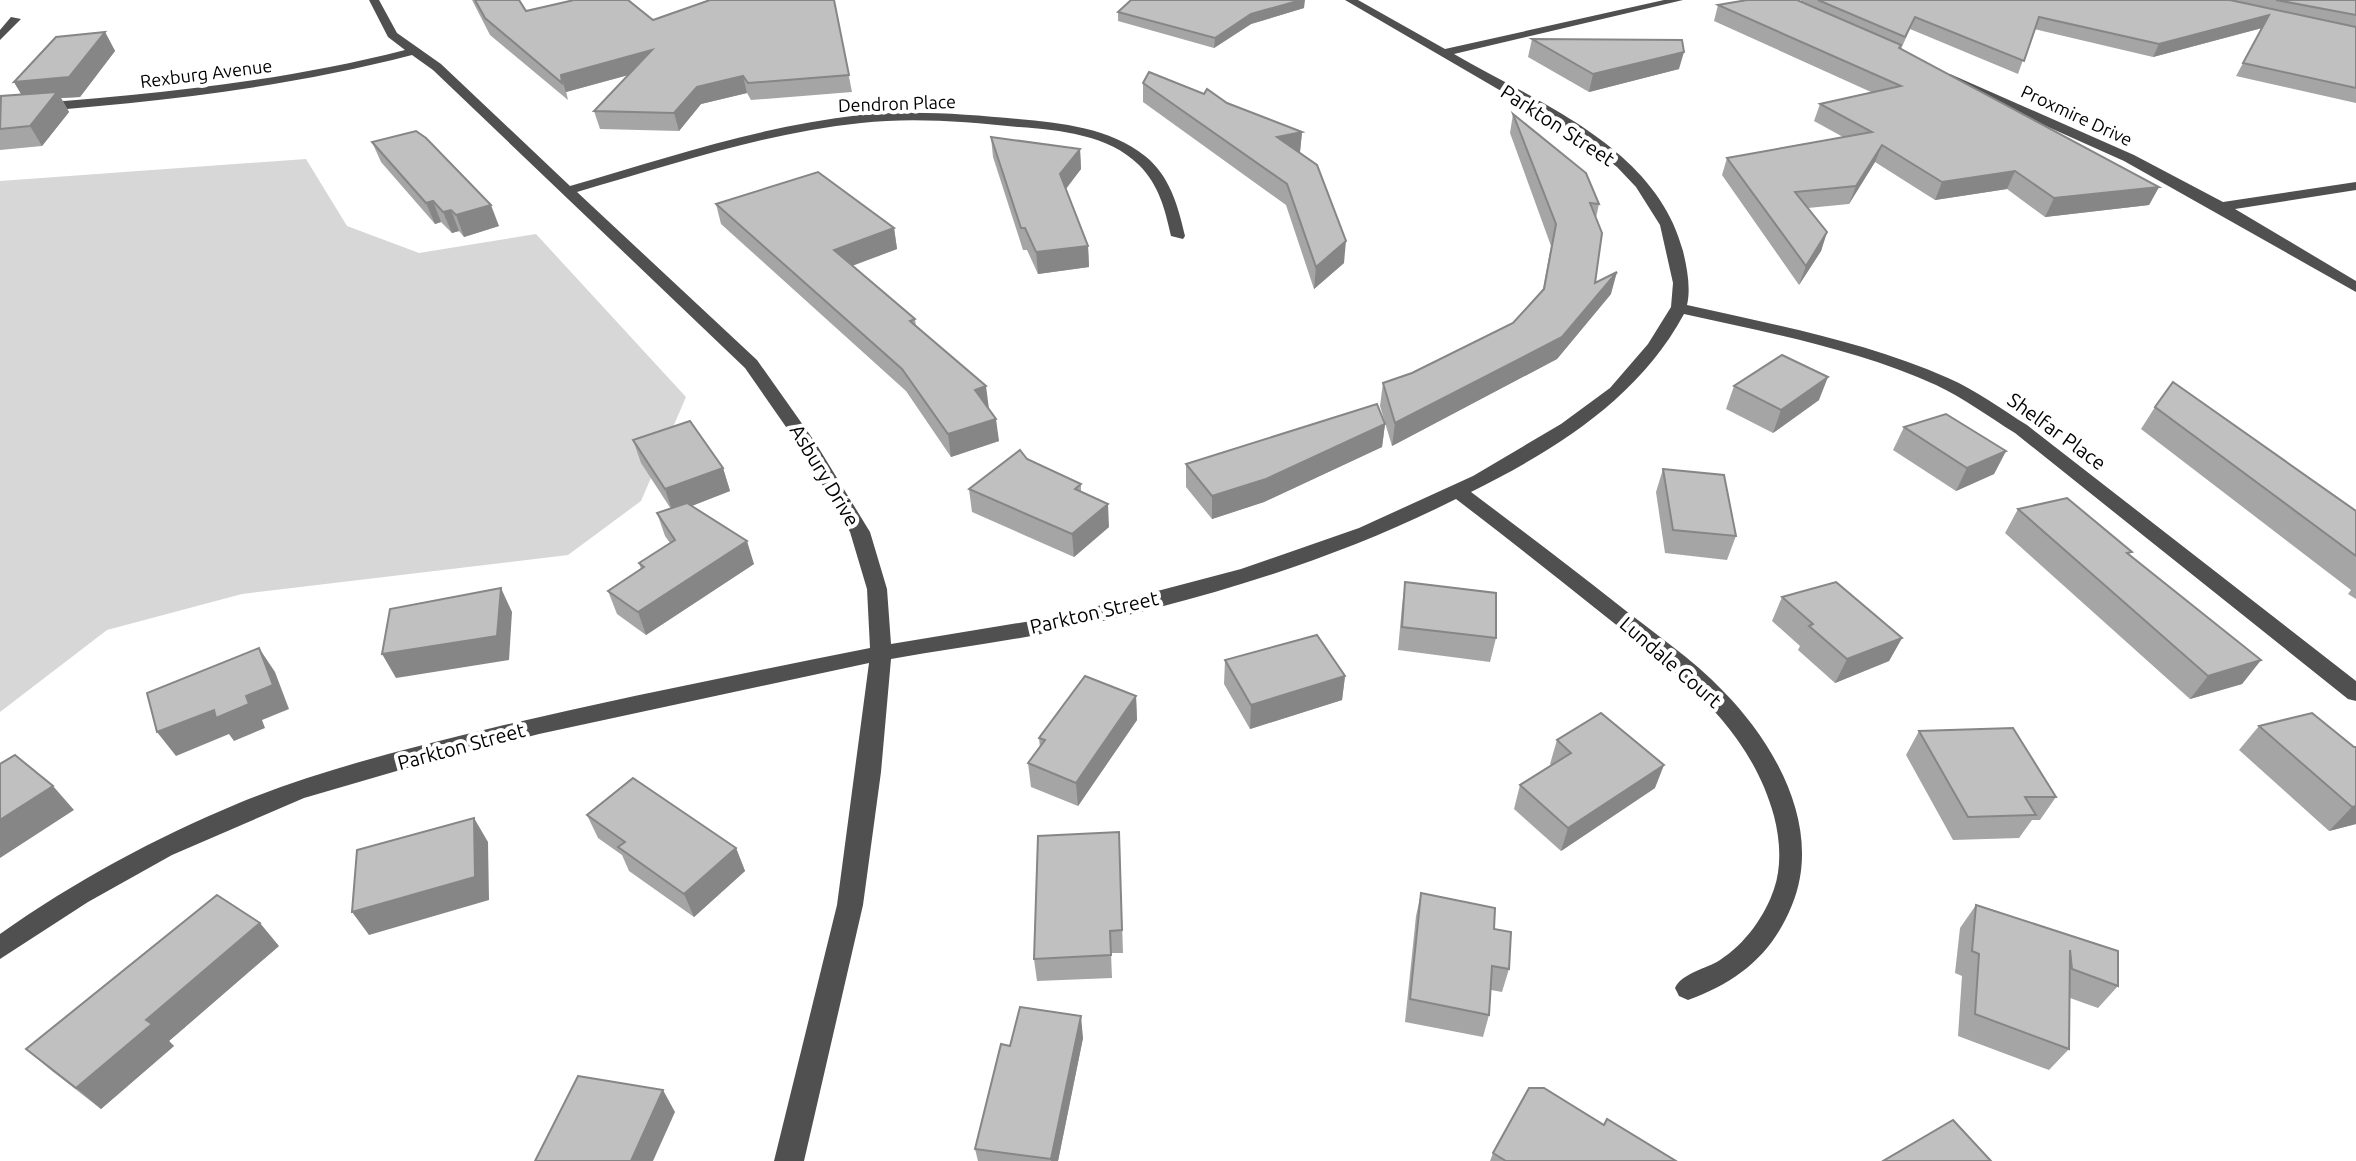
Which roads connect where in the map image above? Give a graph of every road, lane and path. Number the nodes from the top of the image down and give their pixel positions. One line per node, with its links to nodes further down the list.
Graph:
1 (374, 0): 6 (street, Asbury Drive)
2 (1350, 0): 7 (street, Parkton Street)
3 (1678, 0): 7 (street)
4 (15, 19): 5 (street)
5 (0, 37)
6 (413, 51): 9 (street, Rexburg Avenue); 11 (street, Asbury Drive)
7 (1443, 53): 15 (street, Parkton Street)
8 (1937, 72): 12 (street, Proxmire Drive)
9 (0, 110)
10 (2356, 186): 12 (street)
11 (567, 191): 13 (street, Dendron Place); 17 (street, Asbury Drive)
12 (2221, 207): 14 (street, Proxmire Drive)
13 (1178, 236)
14 (2356, 287)
15 (1679, 308): 16 (street, Parkton Street); 18 (street, Shelfar Place)
16 (1458, 491): 17 (street, Parkton Street); 20 (street, Lundale Court)
17 (881, 653): 19 (street, Parkton Street); 21 (street, Asbury Drive)
18 (2356, 693)
19 (0, 948)
20 (1688, 988)
21 (789, 1161)

